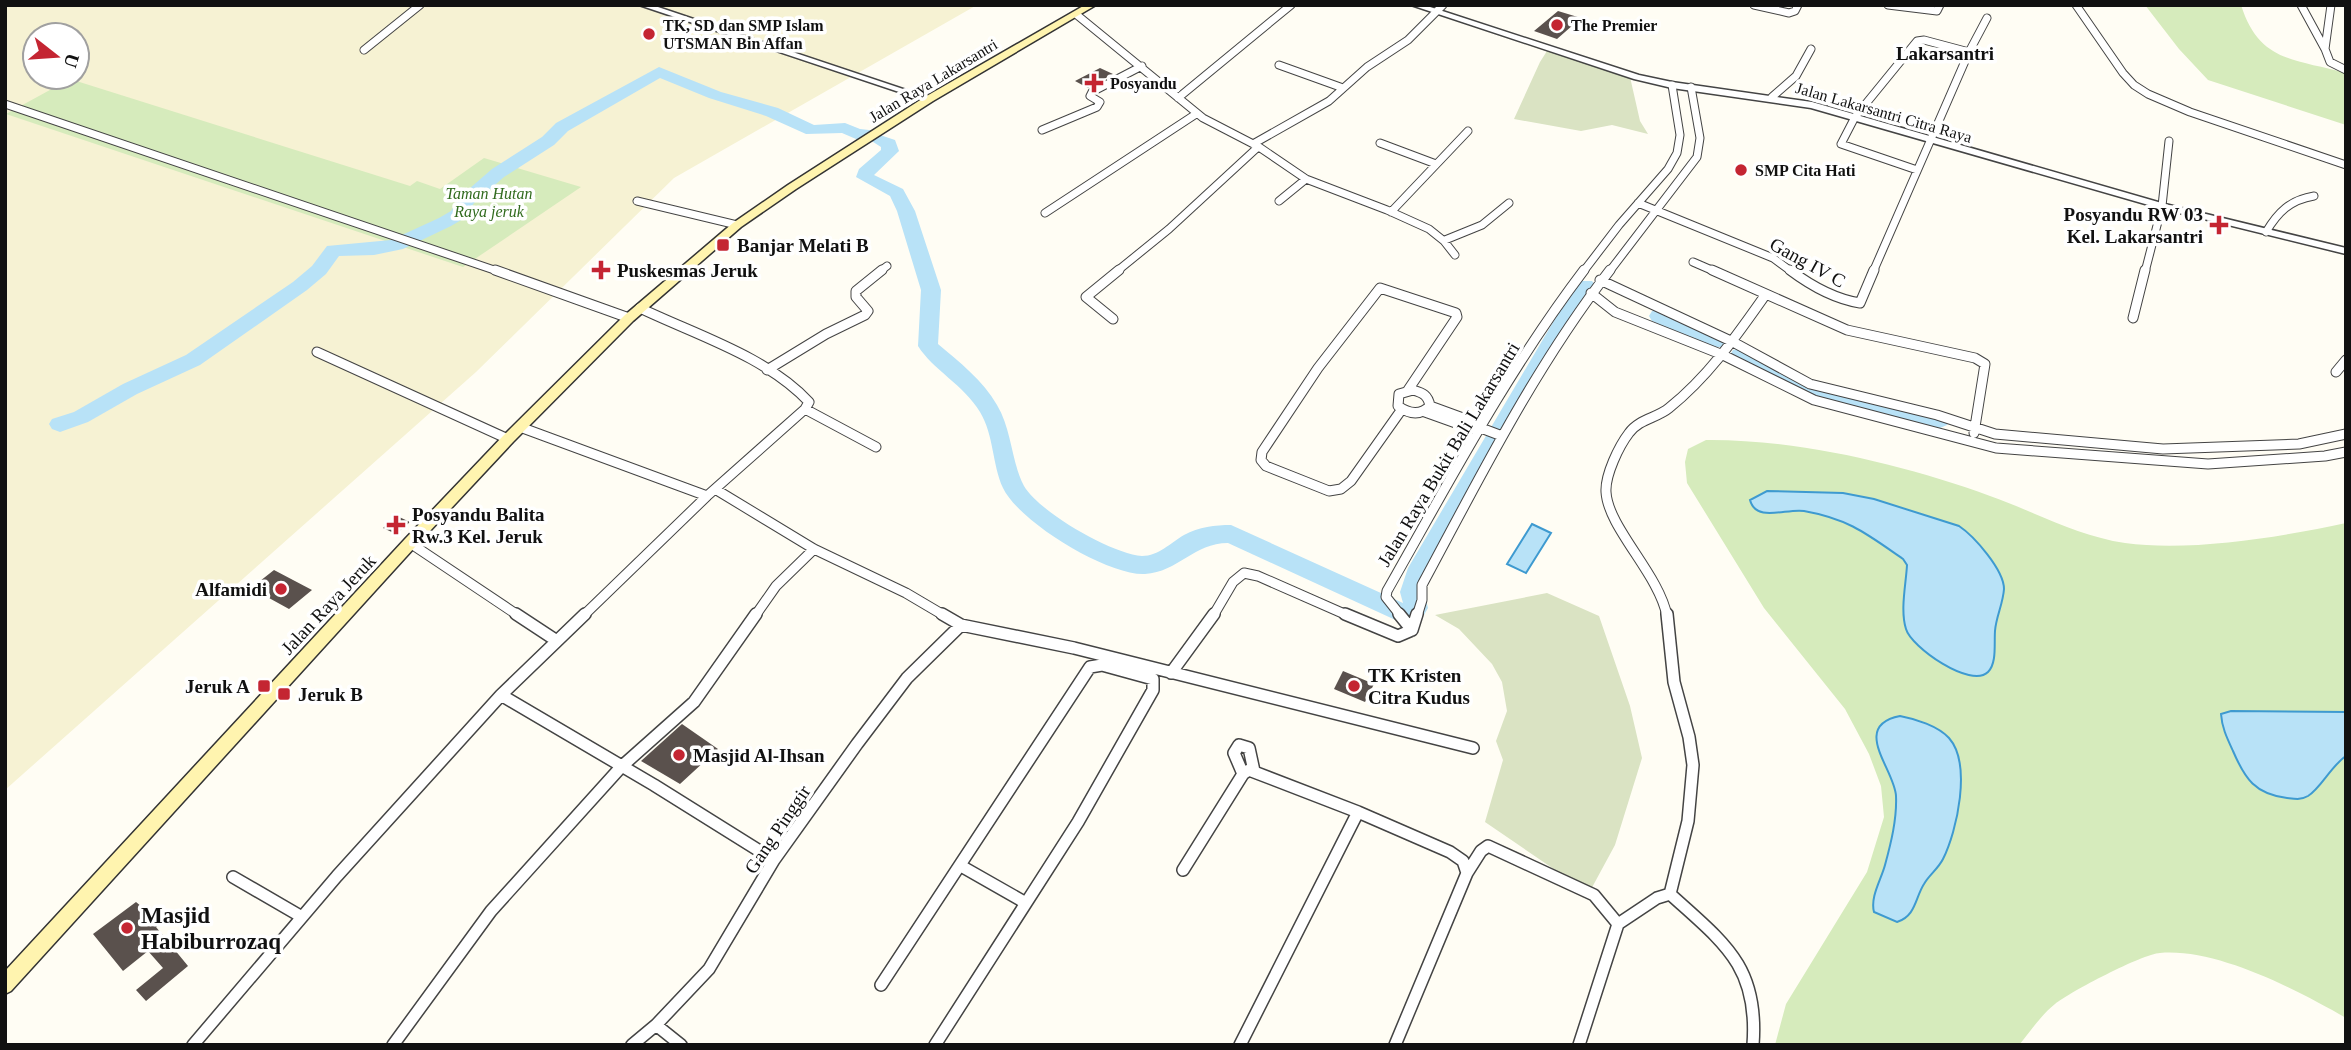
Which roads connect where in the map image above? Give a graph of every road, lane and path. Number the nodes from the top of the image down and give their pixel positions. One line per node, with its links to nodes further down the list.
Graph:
1 (420, 5): 18 (street)
2 (643, 5): 29 (street)
3 (1092, 5): 15 (main road, Jalan Raya Lakarsantri)
4 (1291, 5): 28 (street)
5 (1415, 5): 14 (street, Jalan Lakarsantri Citra Raya)
6 (1443, 5): 14 (street)
7 (1754, 5): 8 (street)
8 (1798, 5)
9 (1888, 5): 10 (street)
10 (1940, 5)
11 (2076, 5): 40 (street)
12 (2301, 5): 19 (street)
13 (2331, 5): 19 (street)
14 (1434, 13): 24 (street, Jalan Lakarsantri Citra Raya); 26 (street)
15 (1077, 15): 22 (street); 29 (main road, Jalan Raya Lakarsantri)
16 (1987, 18): 20 (street, Gang IV C)
17 (1811, 49): 27 (street)
18 (364, 50)
19 (2325, 50): 23 (street)
20 (1969, 52): 32 (street); 35 (street, Gang IV C)
21 (1279, 65): 26 (street)
22 (1142, 66): 28 (street); 33 (street)
23 (2346, 69)
24 (1672, 85): 25 (street, Jalan Lakarsantri Citra Raya); 48 (street, Jalan Raya Bukit Bali Lakarsantri)
25 (1691, 88): 27 (street, Jalan Lakarsantri Citra Raya); 50 (street, Jalan Raya Bukit Bali Lakarsantri)
26 (1343, 89): 38 (street)
27 (1772, 97): 32 (street, Jalan Lakarsantri Citra Raya)
28 (1178, 98): 31 (street)
29 (929, 99): 43 (main road, Jalan Raya Lakarsantri)
30 (5, 104): 64 (street)
31 (1196, 114): 38 (street); 52 (street)
32 (1854, 117): 35 (street, Jalan Lakarsantri Citra Raya); 41 (street)
33 (1042, 130)
34 (1468, 131): 39 (street)
35 (1932, 141): 41 (street, Gang IV C); 49 (street, Jalan Lakarsantri Citra Raya)
36 (2169, 141): 49 (street)
37 (1380, 143): 39 (street)
38 (1256, 145): 42 (street); 66 (street)
39 (1436, 164): 51 (street)
40 (2346, 165)
41 (1917, 170): 50 (street, Gang IV C)
42 (1306, 179): 46 (street); 51 (street)
43 (792, 187): 53 (main road, Jalan Raya Jeruk)
44 (2314, 196): 54 (street)
45 (637, 201): 53 (street)
46 (1279, 201)
47 (1509, 203): 55 (street)
48 (1638, 203): 50 (street); 80 (street, Jalan Raya Bukit Bali Lakarsantri)
49 (2162, 206): 54 (street, Jalan Lakarsantri Citra Raya); 65 (street)
50 (1654, 211): 60 (street, Jalan Raya Bukit Bali Lakarsantri)
51 (1391, 212): 55 (street)
52 (1045, 213)
53 (737, 225): 64 (main road, Jalan Raya Jeruk)
54 (2266, 232): 56 (street, Jalan Lakarsantri Citra Raya)
55 (1445, 240): 57 (street)
56 (2346, 251)
57 (1455, 255)
58 (1693, 262): 62 (street)
59 (887, 266): 72 (street)
60 (1600, 280): 61 (street, Jalan Raya Bukit Bali Lakarsantri); 63 (street)
61 (1591, 293): 67 (street); 81 (street, Jalan Raya Bukit Bali Lakarsantri)
62 (1766, 294): 68 (street); 79 (street)
63 (1658, 309): 67 (street); 68 (street)
64 (634, 313): 72 (street); 78 (main road, Jalan Raya Jeruk)
65 (2133, 318)
66 (1113, 319)
67 (1643, 322): 70 (street)
68 (1732, 342): 70 (street); 79 (street)
69 (317, 352): 83 (street)
70 (1723, 355): 84 (street); 104 (street)
71 (2346, 360): 73 (street)
72 (767, 370): 75 (street)
73 (2336, 372)
74 (1408, 390): 76 (street); 77 (street); 77 (street)
75 (805, 409): 86 (street); 88 (street)
76 (1427, 409): 77 (street); 80 (street)
77 (1402, 410)
78 (520, 427): 83 (main road, Jalan Raya Jeruk); 88 (street)
79 (1975, 427): 82 (street); 84 (street)
80 (1482, 429): 81 (street); 92 (street, Jalan Raya Bukit Bali Lakarsantri)
81 (1501, 435): 92 (street, Jalan Raya Bukit Bali Lakarsantri)
82 (2342, 435): 85 (street)
83 (508, 439): 89 (main road, Jalan Raya Jeruk)
84 (1972, 442): 87 (street)
85 (2346, 444)
86 (876, 447)
87 (2346, 452)
88 (711, 493): 90 (street); 93 (street)
89 (410, 543): 93 (street); 108 (main road, Jalan Raya Jeruk)
90 (814, 549): 91 (street); 97 (street)
91 (961, 625): 94 (street); 99 (street, Gang Pinggir)
92 (1410, 626): 94 (street)
93 (557, 641): 95 (street)
94 (1171, 673): 96 (street)
95 (501, 695): 97 (street); 106 (street)
96 (1472, 748)
97 (621, 767): 99 (street); 112 (street)
98 (1358, 812): 101 (street); 102 (street); 116 (street)
99 (774, 860): 110 (street, Gang Pinggir)
100 (961, 866): 105 (street); 105 (street); 109 (street)
101 (1182, 870)
102 (1466, 873): 107 (street); 117 (street)
103 (233, 877): 106 (street)
104 (1670, 894): 107 (street); 119 (street)
105 (1026, 903): 115 (street)
106 (302, 917): 111 (street)
107 (1618, 924): 118 (street)
108 (5, 985)
109 (881, 985)
110 (656, 1025): 113 (street, Gang Pinggir); 114 (street)
111 (193, 1045)
112 (393, 1045)
113 (632, 1045)
114 (681, 1045)
115 (935, 1045)
116 (1240, 1045)
117 (1395, 1045)
118 (1579, 1045)
119 (1753, 1045)

